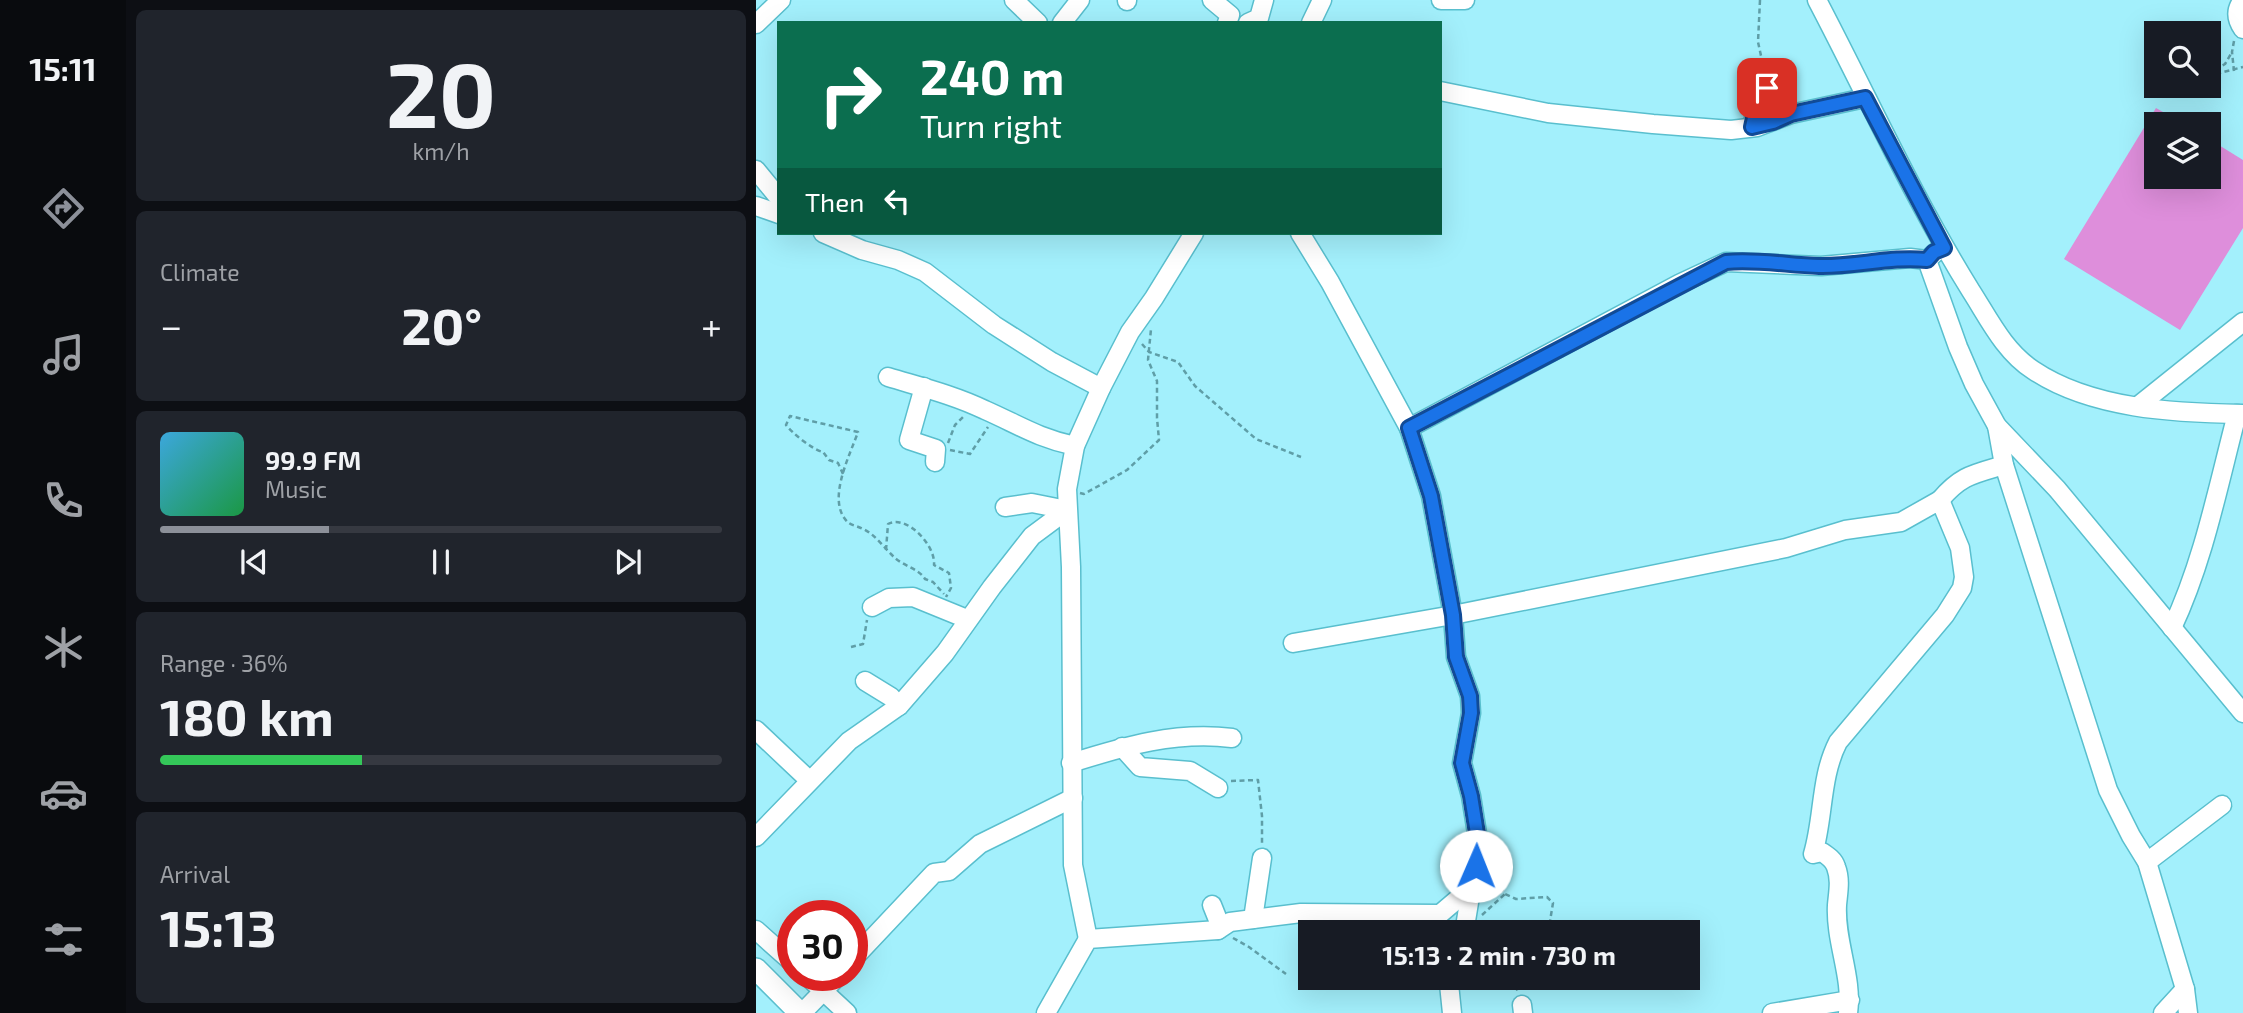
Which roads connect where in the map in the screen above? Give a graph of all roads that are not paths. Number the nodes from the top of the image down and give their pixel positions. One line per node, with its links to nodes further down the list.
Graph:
1 (781, 0): 16 (street)
2 (1014, 0): 11 (street)
3 (1080, 0): 12 (street)
4 (1212, 0): 13 (street)
5 (1264, 0): 14 (street)
6 (1322, 0): 15 (street)
7 (1441, 0): 8 (street)
8 (1465, 0)
9 (2242, 1): 17 (street)
10 (1825, 3): 20 (street)
11 (1036, 21)
12 (1064, 21)
13 (1230, 21)
14 (1255, 21)
15 (1312, 21)
16 (756, 24)
17 (2241, 27)
18 (1767, 88): 21 (street)
19 (1442, 91): 21 (street)
20 (1865, 98): 21 (street); 29 (street)
21 (1752, 127)
22 (756, 170): 23 (street)
23 (777, 196)
24 (756, 206): 25 (street)
25 (777, 213)
26 (828, 235): 34 (street)
27 (1193, 235): 34 (street)
28 (1301, 235): 38 (street)
29 (1944, 248): 30 (street); 35 (street)
30 (1927, 260): 37 (street); 38 (street)
31 (2243, 322): 35 (street)
32 (888, 377): 33 (street)
33 (923, 387): 39 (street); 40 (street)
34 (1101, 388): 39 (street)
35 (2138, 406): 36 (street)
36 (2240, 414): 48 (street)
37 (1997, 426): 41 (street); 48 (street)
38 (1409, 428): 46 (street)
39 (1075, 446): 44 (street)
40 (934, 462)
41 (2004, 466): 42 (street); 63 (street)
42 (1940, 500): 46 (street); 79 (street)
43 (1005, 507): 44 (street)
44 (1067, 510): 47 (street); 56 (street)
45 (872, 607): 47 (street)
46 (1453, 615): 49 (street); 64 (street)
47 (967, 619): 51 (street)
48 (2172, 628): 52 (street)
49 (1293, 643)
50 (865, 681): 51 (street)
51 (899, 706): 57 (street)
52 (2243, 713)
53 (756, 730): 57 (street)
54 (1232, 738): 55 (street)
55 (1122, 747): 56 (street); 58 (street)
56 (1071, 762): 59 (street)
57 (809, 780): 61 (street)
58 (1218, 788)
59 (1073, 798): 72 (street); 73 (street)
60 (2222, 805): 63 (street)
61 (756, 837)
62 (1262, 858): 66 (street)
63 (2147, 862): 76 (street)
64 (1473, 880): 68 (street); 69 (street)
65 (1212, 905): 71 (street)
66 (1253, 919): 67 (street); 71 (street)
67 (1323, 920)
68 (1377, 920)
69 (1466, 920)
70 (756, 930): 74 (street)
71 (1218, 930): 72 (street)
72 (1088, 939): 82 (street)
73 (868, 943)
74 (777, 949)
75 (756, 970): 80 (main road)
76 (2185, 989): 85 (street); 86 (street)
77 (1450, 990): 83 (street)
78 (823, 991): 80 (street); 81 (street)
79 (1849, 1007): 84 (street)
80 (801, 1013)
81 (847, 1013)
82 (1046, 1013)
83 (1452, 1013)
84 (1772, 1013)
85 (2163, 1013)
86 (2188, 1013)

